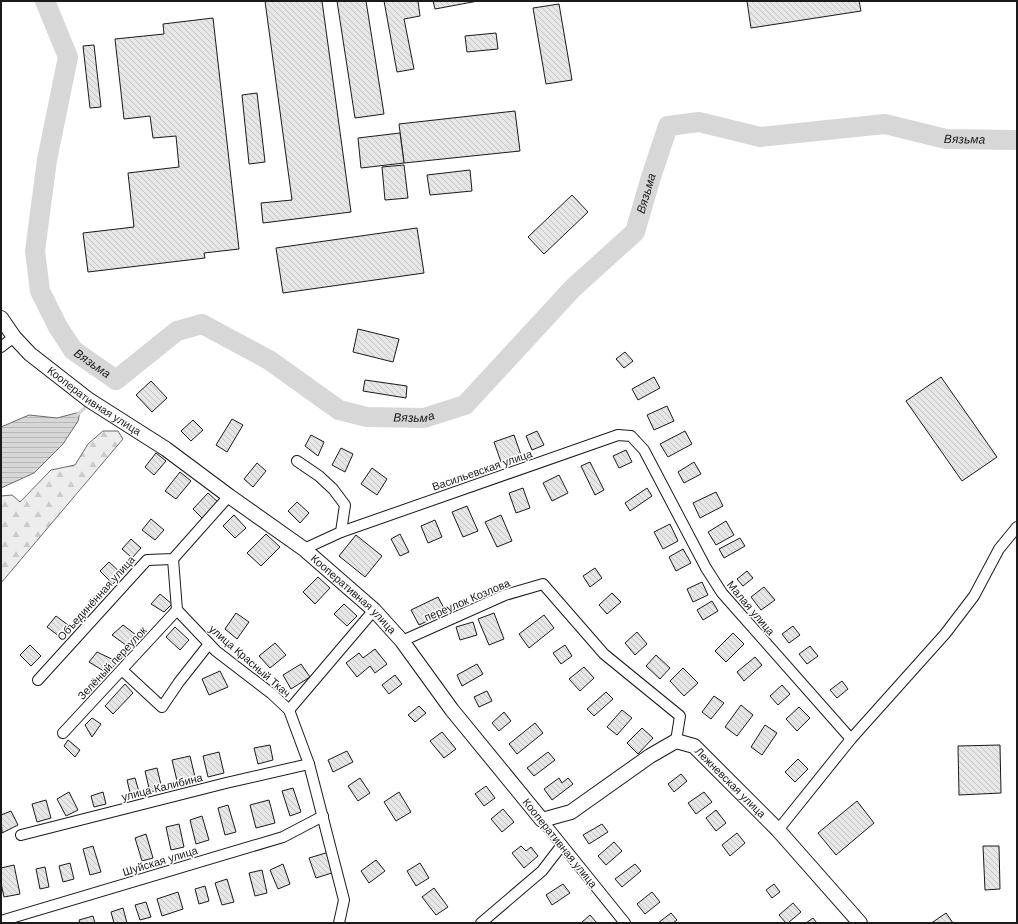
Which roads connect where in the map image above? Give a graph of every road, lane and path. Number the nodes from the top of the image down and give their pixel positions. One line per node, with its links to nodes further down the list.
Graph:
1 (1, 318): 2 (street, Кооперативная улица)
2 (14, 337): 3 (street); 6 (street, Кооперативная улица)
3 (1, 347)
4 (631, 436): 8 (street, Васильевская улица); 19 (street, Малая улица)
5 (297, 461): 8 (street)
6 (229, 496): 9 (street, Кооперативная улица); 10 (street)
7 (1017, 527): 19 (street)
8 (341, 532): 9 (street, Васильевская улица)
9 (304, 549): 12 (street, Кооперативная улица)
10 (173, 560): 11 (street); 16 (street, Объединённая улица)
11 (177, 610): 14 (street, улица Красный Ткач); 15 (street, Зелёный переулок)
12 (374, 610): 13 (street, Кооперативная улица); 17 (street)
13 (402, 641): 20 (street, переулок Козлова); 23 (street, Кооперативная улица)
14 (209, 644): 15 (street); 17 (street, улица Красный Ткач)
15 (122, 670): 18 (street, Зелёный переулок)
16 (38, 680)
17 (289, 710): 21 (street, улица Красный Ткач)
18 (63, 733)
19 (851, 738): 24 (street)
20 (676, 741): 23 (street); 24 (street, Лежневская улица)
21 (309, 764): 22 (street, улица Красный Ткач); 25 (street, улица Калибина)
22 (323, 816): 27 (street, Шуйская улица); 28 (street, улица Красный Ткач)
23 (542, 820): 26 (street, Кооперативная улица)
24 (778, 830): 31 (street, Лежневская улица)
25 (21, 835)
26 (562, 846): 29 (street); 30 (street, Кооперативная улица)
27 (1, 921)
28 (339, 923)
29 (481, 923)
30 (625, 923)
31 (860, 923)

